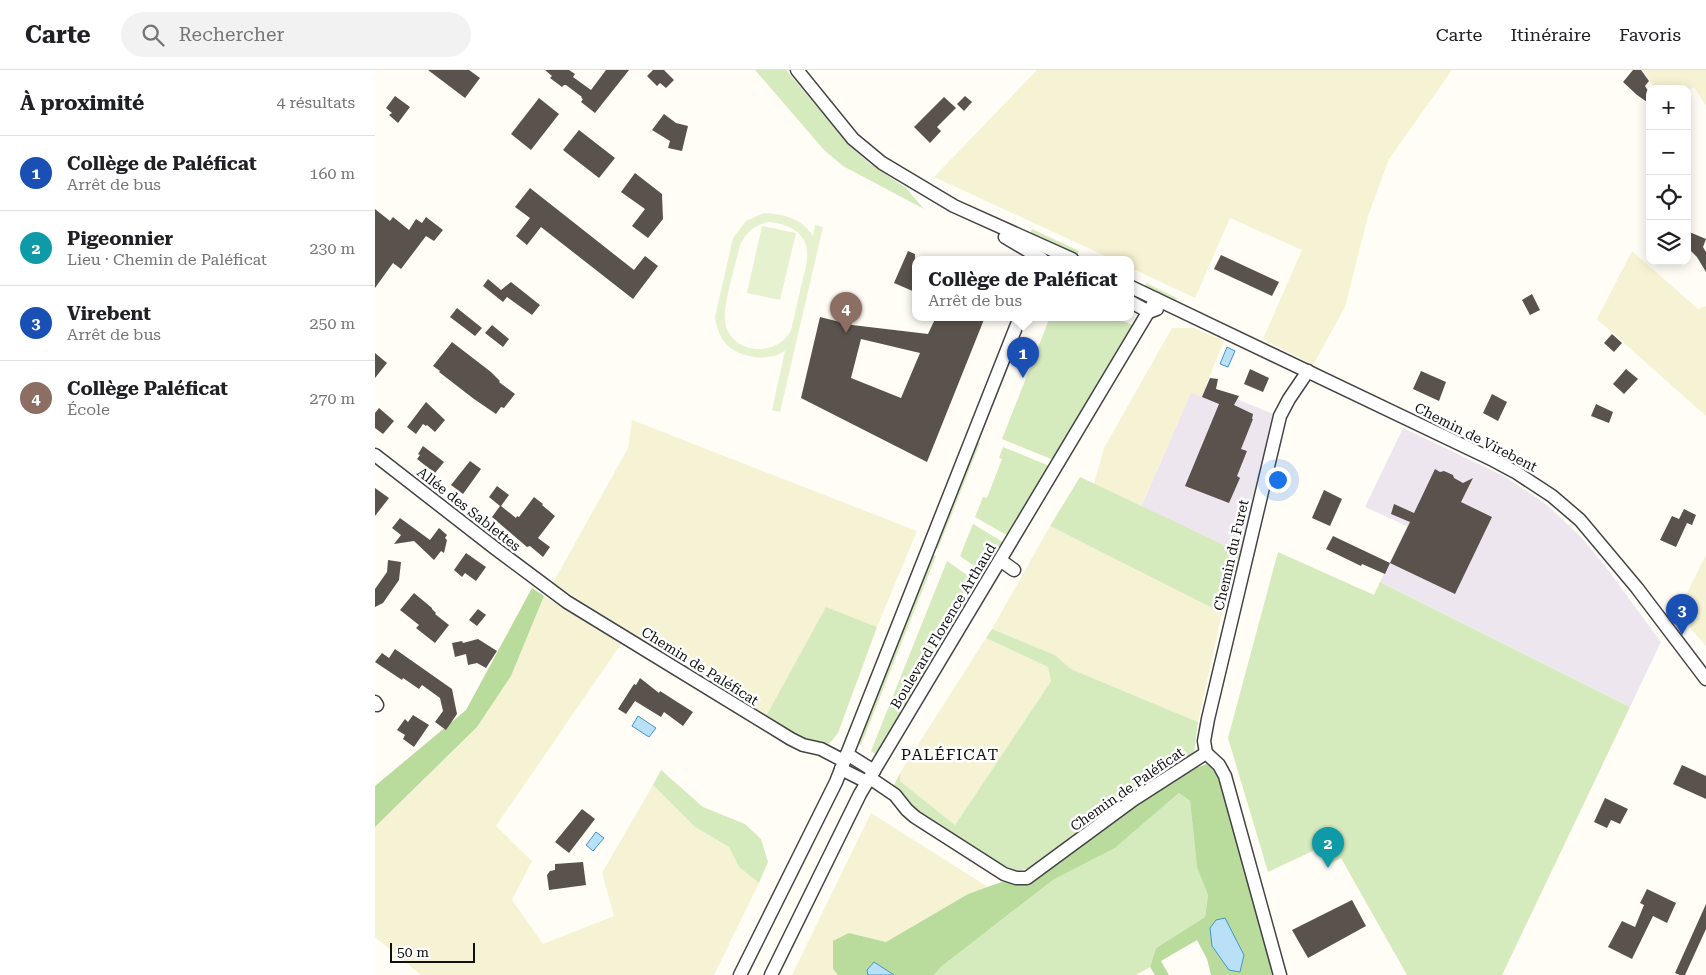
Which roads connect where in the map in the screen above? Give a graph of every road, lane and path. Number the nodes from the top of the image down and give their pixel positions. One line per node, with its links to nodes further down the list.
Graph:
1 (797, 70): 2 (street)
2 (1045, 256)
3 (1134, 289): 4 (street, Chemin de Virebent)
4 (1156, 300): 6 (street, Chemin de Virebent); 7 (street, Boulevard Florence Arthaud)
5 (1134, 304): 7 (street)
6 (1168, 305): 7 (street); 9 (street, Chemin de Virebent)
7 (1149, 312): 11 (street, Boulevard Florence Arthaud)
8 (1018, 321): 16 (street, Boulevard Florence Arthaud)
9 (1309, 371): 14 (street, Chemin de Virebent); 15 (street, Chemin du Furet)
10 (375, 455): 13 (street, Allée des Sablettes)
11 (999, 560): 12 (street); 17 (street, Boulevard Florence Arthaud)
12 (1014, 570)
13 (545, 586): 16 (street, Chemin de Paléficat)
14 (1706, 680)
15 (1206, 753): 17 (street, Chemin de Paléficat); 20 (street, Chemin de Paléficat)
16 (844, 761): 17 (street, Chemin de Paléficat); 18 (street, Boulevard Florence Arthaud)
17 (871, 777): 19 (street, Boulevard Florence Arthaud)
18 (740, 975)
19 (771, 975)
20 (1280, 975)

